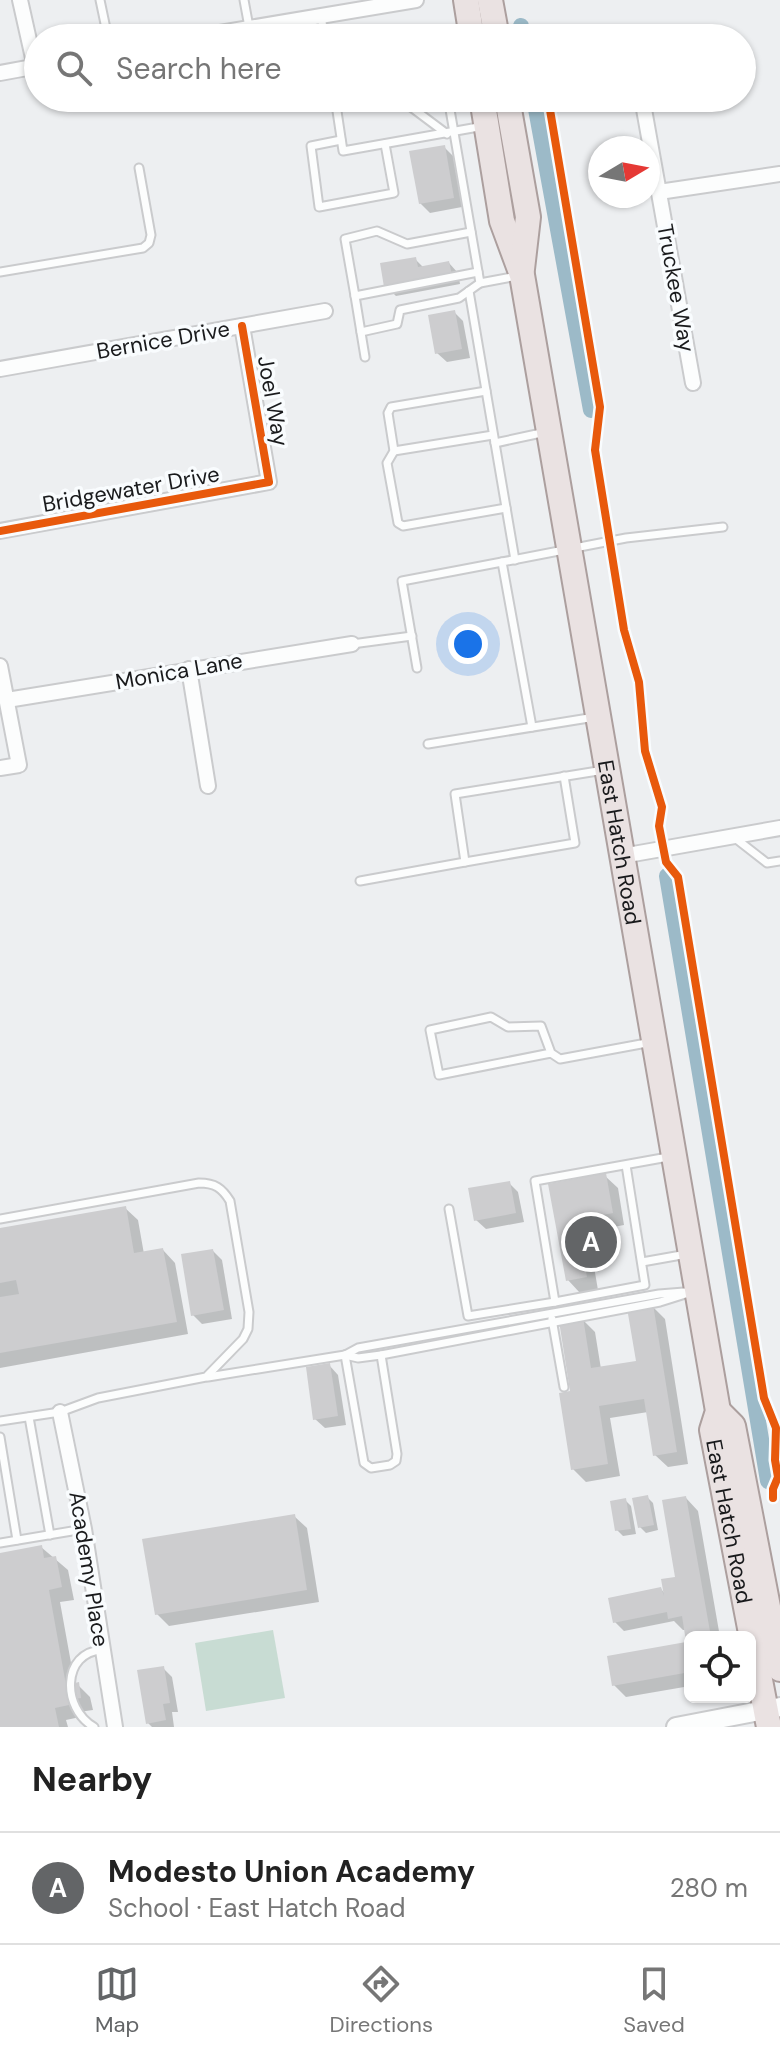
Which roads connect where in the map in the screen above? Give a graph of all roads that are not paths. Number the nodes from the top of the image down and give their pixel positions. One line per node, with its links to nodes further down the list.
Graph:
1 (20, 0): 8 (street)
2 (100, 0): 9 (lane)
3 (244, 0): 10 (lane)
4 (416, 0): 7 (street)
5 (466, 0): 13 (main road)
6 (490, 0): 14 (main road)
7 (320, 14): 11 (street); 12 (lane)
8 (26, 24)
9 (105, 24)
10 (248, 24)
11 (265, 24)
12 (322, 24)
13 (470, 24)
14 (494, 24)
15 (24, 68): 16 (street)
16 (0, 73)
17 (337, 112): 26 (lane)
18 (419, 112): 24 (lane)
19 (448, 112): 24 (lane)
20 (484, 112): 23 (main road, East Hatch Road)
21 (509, 112): 35 (main road, East Hatch Road)
22 (645, 112): 25 (street, Truckee Way)
23 (486, 126): 24 (lane); 35 (main road, East Hatch Road)
24 (450, 133): 27 (lane); 32 (lane)
25 (649, 136)
26 (341, 140): 27 (lane); 27 (lane)
27 (385, 144)
28 (139, 168): 33 (lane)
29 (780, 174): 30 (street)
30 (660, 192)
31 (660, 198): 44 (street, Truckee Way)
32 (471, 232): 34 (lane); 38 (lane)
33 (0, 272)
34 (478, 272): 36 (lane); 38 (lane)
35 (522, 275): 36 (lane); 46 (main road, East Hatch Road)
36 (480, 283): 37 (lane)
37 (469, 291): 41 (lane); 45 (lane)
38 (355, 296): 41 (lane)
39 (325, 311): 40 (street, Bernice Drive)
40 (242, 326): 43 (street, Bernice Drive); 49 (street, Joel Way)
41 (361, 332): 42 (lane)
42 (365, 357)
43 (0, 369)
44 (693, 383)
45 (486, 391): 47 (lane); 48 (lane)
46 (548, 432): 47 (lane); 53 (main road, East Hatch Road)
47 (494, 439): 48 (lane); 50 (lane)
48 (394, 451): 50 (lane)
49 (269, 482): 52 (street, Bridgewater Drive)
50 (506, 508): 54 (lane)
51 (723, 527): 53 (lane)
52 (0, 531)
53 (569, 549): 54 (lane); 62 (main road, East Hatch Road)
54 (515, 560): 55 (lane)
55 (502, 562): 56 (lane); 63 (lane)
56 (412, 636): 57 (lane); 59 (lane)
57 (352, 644): 60 (street, Monica Lane)
58 (0, 666): 61 (street)
59 (417, 668)
60 (189, 669): 61 (street, Monica Lane); 68 (street)
61 (7, 700): 65 (street)
62 (597, 716): 63 (lane); 66 (main road, East Hatch Road)
63 (532, 727): 64 (lane)
64 (428, 744)
65 (0, 768)
66 (606, 769): 67 (lane); 71 (main road, East Hatch Road)
67 (564, 776): 73 (lane); 73 (lane)
68 (208, 786)
69 (780, 828): 70 (street)
70 (734, 836): 71 (street); 72 (lane)
71 (622, 856): 75 (main road, East Hatch Road)
72 (780, 861)
73 (465, 862): 74 (lane)
74 (360, 881)
75 (654, 1041): 76 (lane); 77 (main road, East Hatch Road)
76 (551, 1053): 76 (lane)
77 (674, 1156): 78 (lane); 81 (main road, East Hatch Road)
78 (626, 1165): 82 (lane); 84 (lane)
79 (449, 1209): 84 (lane)
80 (0, 1219): 88 (lane)
81 (691, 1253): 82 (lane); 83 (main road, East Hatch Road)
82 (642, 1262): 84 (lane)
83 (697, 1291): 85 (lane); 90 (main road, East Hatch Road)
84 (555, 1302)
85 (551, 1318): 86 (lane); 87 (lane); 89 (lane)
86 (345, 1355): 87 (lane); 87 (lane); 88 (lane)
87 (381, 1355)
88 (206, 1377): 91 (lane)
89 (564, 1387)
90 (718, 1411): 100 (main road, East Hatch Road); 101 (main road, East Hatch Road)
91 (60, 1412): 92 (lane); 95 (street, Academy Place)
92 (29, 1417): 93 (lane); 96 (lane)
93 (0, 1421)
94 (0, 1437): 97 (lane)
95 (84, 1529): 96 (lane); 99 (street, Academy Place)
96 (50, 1535): 97 (lane)
97 (17, 1540): 98 (lane)
98 (0, 1543)
99 (102, 1650): 102 (lane); 103 (street, Academy Place)
100 (780, 1669)
101 (772, 1715): 104 (street)
102 (94, 1727)
103 (115, 1727)
104 (676, 1727)

